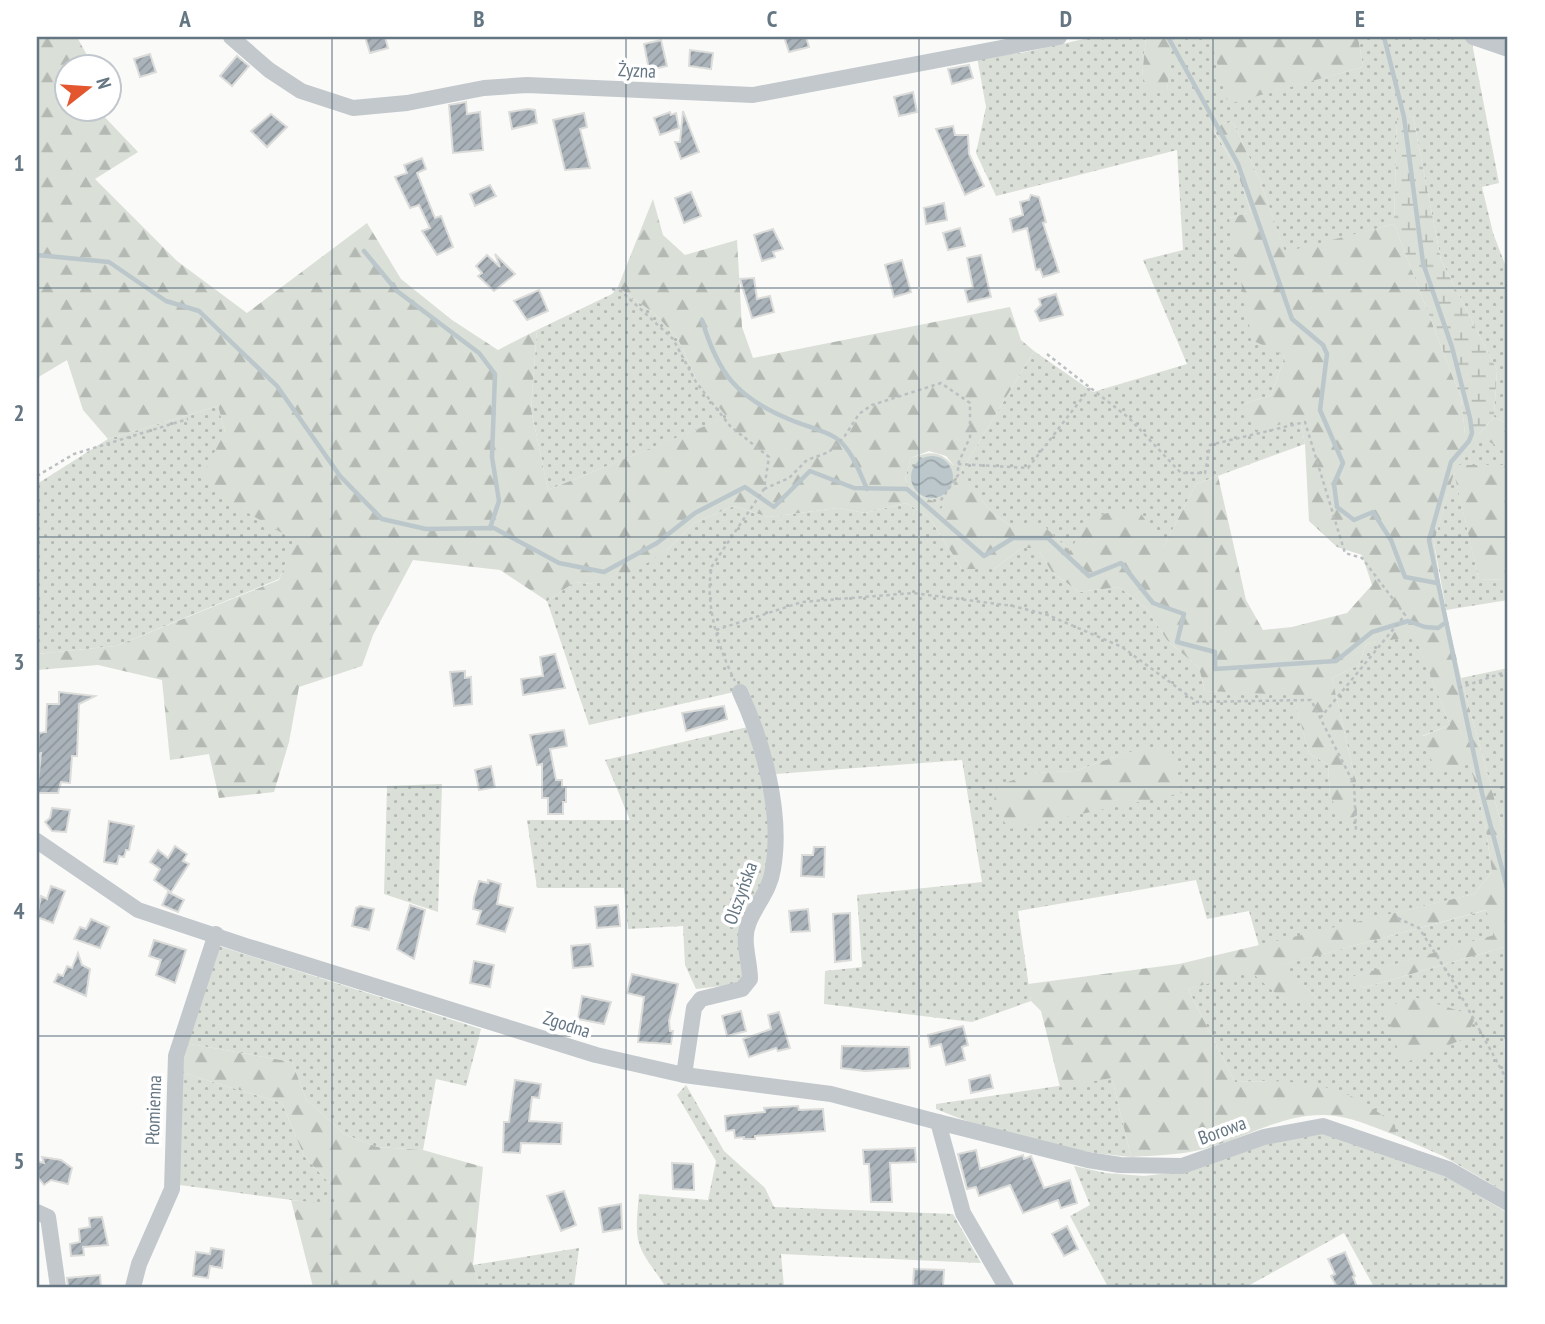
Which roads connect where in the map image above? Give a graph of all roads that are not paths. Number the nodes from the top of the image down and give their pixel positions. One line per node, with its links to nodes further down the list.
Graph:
1 (231, 37): 2 (street, Żyzna)
2 (1059, 37)
3 (1474, 37): 4 (street)
4 (1508, 49)
5 (740, 692): 8 (street, Olszyńska)
6 (37, 841): 7 (street, Zgodna)
7 (216, 933): 8 (street, Zgodna); 13 (street, Płomienna)
8 (684, 1075): 9 (street, Zgodna)
9 (938, 1122): 10 (street, Borowa); 14 (street)
10 (1508, 1203)
11 (37, 1212): 12 (street)
12 (58, 1287)
13 (133, 1287)
14 (1006, 1287)

